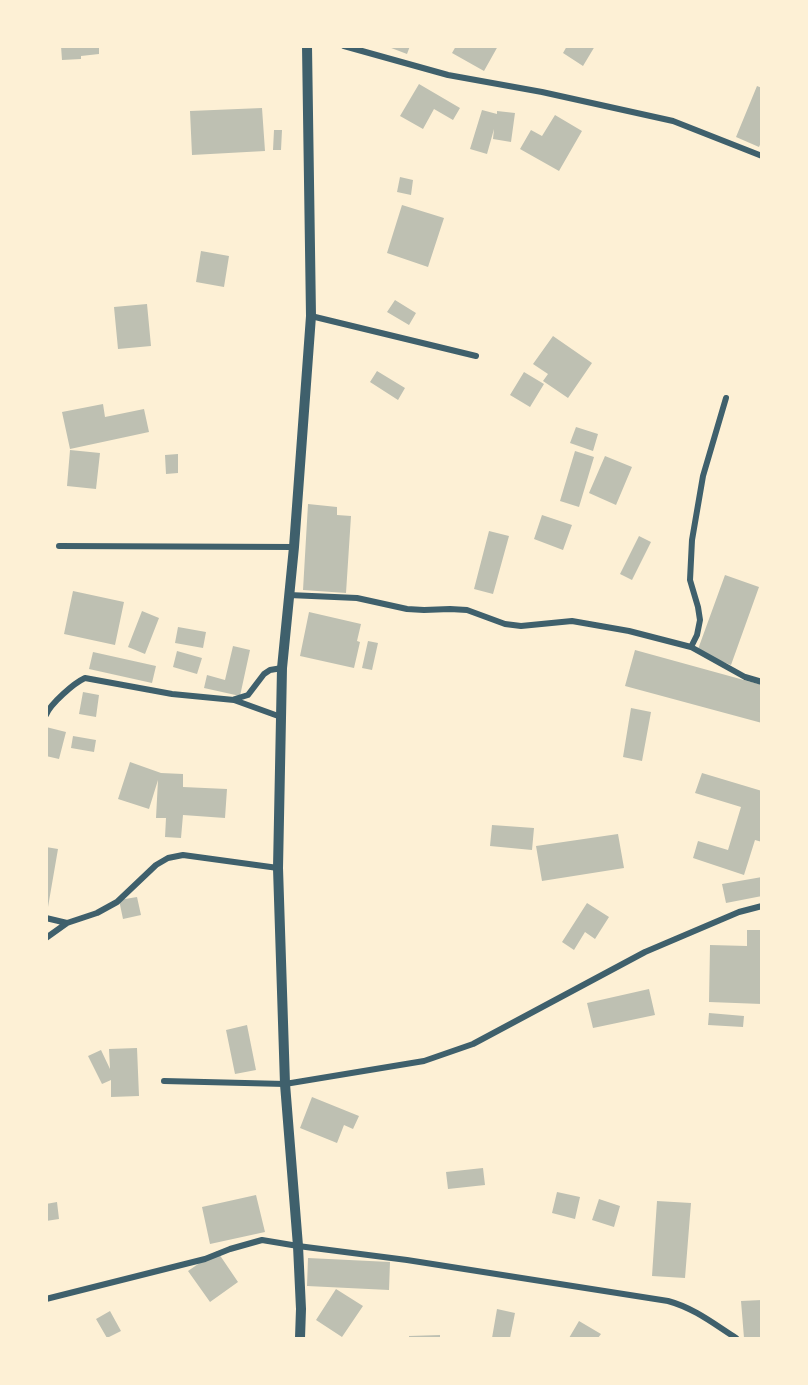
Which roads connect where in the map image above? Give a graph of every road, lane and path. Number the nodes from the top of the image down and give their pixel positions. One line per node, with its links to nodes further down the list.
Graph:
1 (307, 46): 4 (street)
2 (344, 46): 3 (street)
3 (762, 156)
4 (311, 316): 5 (street); 8 (street)
5 (476, 356)
6 (726, 398): 10 (street)
7 (59, 546): 8 (street)
8 (294, 547): 9 (street)
9 (289, 595): 10 (street); 11 (street)
10 (691, 647): 12 (street)
11 (282, 668): 13 (street); 15 (street)
12 (762, 682)
13 (234, 700): 14 (street); 15 (street)
14 (47, 712)
15 (280, 717): 16 (street)
16 (278, 868): 19 (street); 22 (street)
17 (762, 906): 22 (street)
18 (46, 918): 19 (street)
19 (67, 923): 20 (street)
20 (46, 938)
21 (164, 1081): 22 (street)
22 (285, 1083): 23 (street)
23 (298, 1246): 24 (street); 25 (street); 26 (street)
24 (46, 1299)
25 (300, 1338)
26 (736, 1338)

